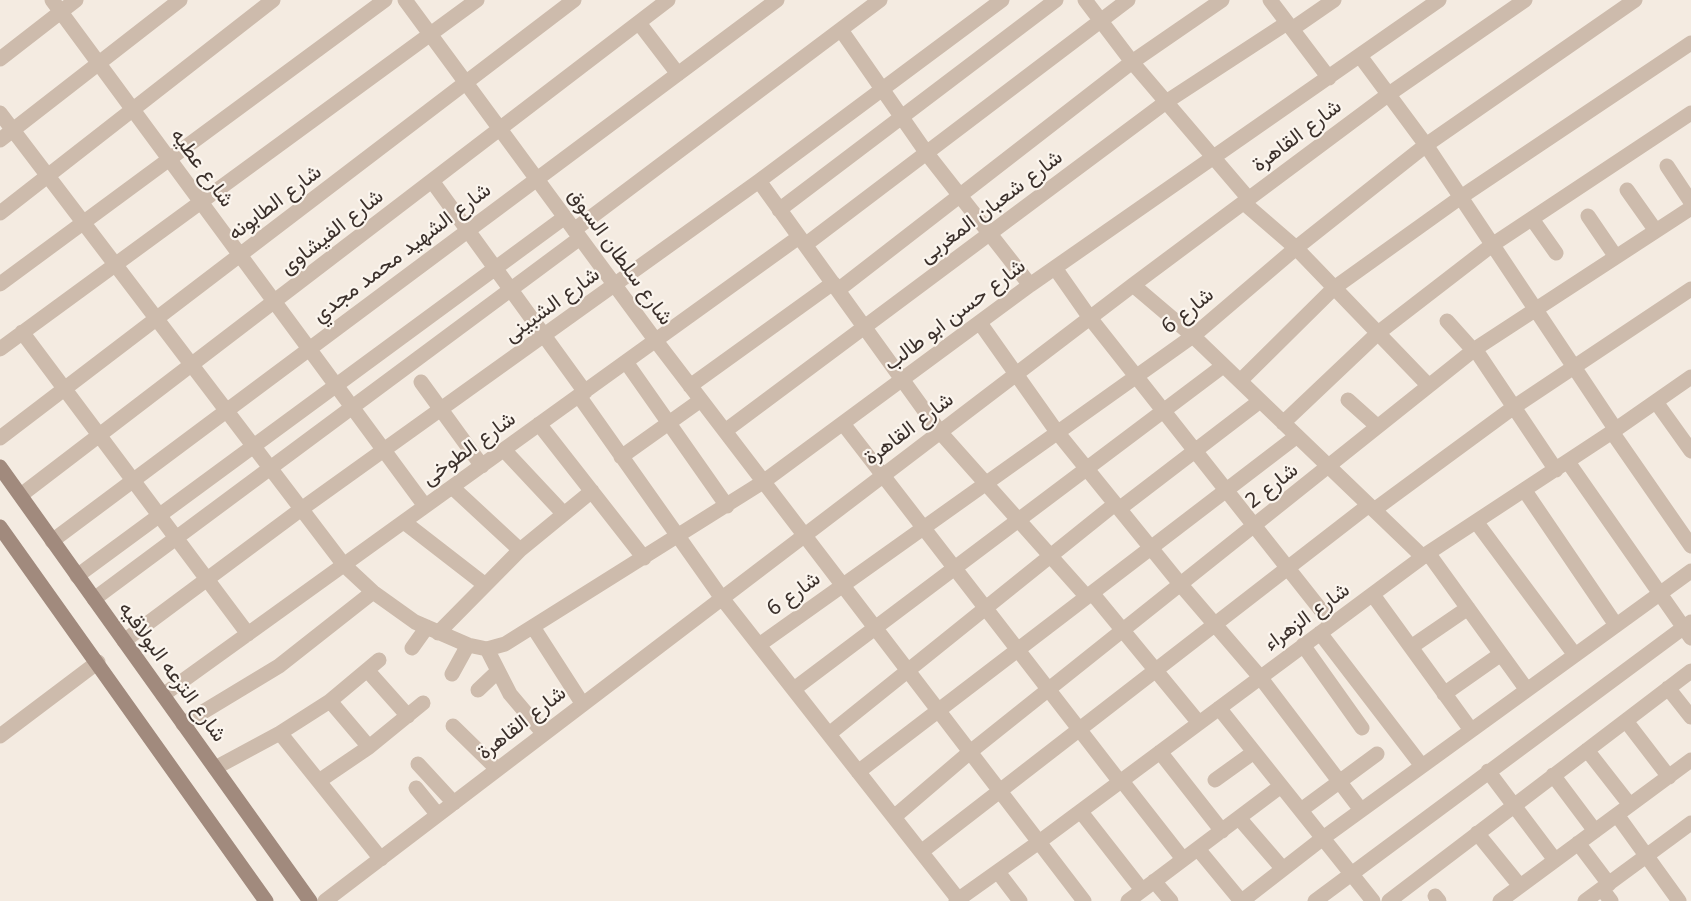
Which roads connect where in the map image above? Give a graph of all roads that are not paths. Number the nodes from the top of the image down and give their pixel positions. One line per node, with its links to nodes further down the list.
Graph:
1 (76, 0): 21 (street)
2 (180, 0): 31 (street)
3 (273, 0): 38 (street)
4 (385, 0): 48 (street)
5 (405, 0): 26 (street, شارع سلطان السوق)
6 (477, 0): 26 (street)
7 (574, 0): 34 (street, شارع الطابونه)
8 (668, 0): 23 (street, شارع الفيشاوى)
9 (777, 0): 32 (street, شارع الشهيد محمد مجدي)
10 (880, 0): 25 (street)
11 (1002, 0): 35 (street, شارع الشبينى)
12 (1056, 0): 41 (street)
13 (1085, 0): 22 (street)
14 (1128, 0): 22 (street, شارع الطوخى)
15 (1222, 0): 30 (street)
16 (1270, 0): 24 (street)
17 (1334, 0): 24 (street, شارع شعبان المغربى)
18 (1439, 0): 28 (street, شارع حسن ابو طالب)
19 (1525, 0): 36 (street, شارع القاهرة)
20 (1635, 0): 45 (street, شارع 6)
21 (56, 6): 29 (street); 31 (street, شارع عطيه)
22 (1101, 21): 30 (street); 46 (street, شارع الطوخى)
23 (639, 23): 32 (street); 42 (street, شارع الفيشاوى)
24 (1290, 26): 33 (street); 37 (street, شارع شعبان المغربى)
25 (841, 30): 35 (street); 66 (street)
26 (430, 35): 34 (street, شارع سلطان السوق); 58 (street)
27 (1691, 43): 56 (street)
28 (1360, 56): 33 (street, شارع حسن ابو طالب); 36 (street)
29 (0, 59)
30 (1132, 62): 37 (street); 55 (street)
31 (99, 63): 38 (street, شارع عطيه); 43 (street)
32 (678, 74): 51 (street, شارع الشهيد محمد مجدي)
33 (1329, 78): 47 (street, شارع حسن ابو طالب)
34 (466, 84): 42 (street, شارع سلطان السوق); 74 (street, شارع الطابونه)
35 (881, 90): 41 (street); 53 (street, شارع الشبينى)
36 (1389, 94): 45 (street); 57 (street, شارع القاهرة)
37 (1166, 102): 47 (street); 69 (street, شارع شعبان المغربى)
38 (134, 110): 48 (street, شارع عطيه); 50 (street)
39 (0, 113): 43 (street)
40 (1691, 113): 64 (street)
41 (901, 118): 46 (street); 61 (street)
42 (500, 129): 51 (street, شارع سلطان السوق); 52 (street, شارع الفيشاوى)
43 (13, 130): 44 (street); 50 (street)
44 (0, 141)
45 (1426, 145): 56 (street); 72 (street, شارع 6)
46 (928, 155): 55 (street); 70 (street, شارع الطوخى)
47 (1212, 156): 57 (street); 78 (street, شارع حسن ابو طالب)
48 (169, 159): 58 (street, شارع عطيه); 65 (street)
49 (1667, 166): 59 (street)
50 (48, 176): 62 (street); 65 (street)
51 (537, 179): 66 (street, شارع سلطان السوق); 67 (street, شارع الشهيد محمد مجدي)
52 (432, 181): 67 (street); 87 (street, شارع الفيشاوى)
53 (759, 181): 61 (street); 80 (street, شارع الشبينى)
54 (1627, 190): 68 (street)
55 (959, 196): 69 (street); 83 (street)
56 (1461, 197): 71 (street); 84 (street)
57 (1246, 201): 72 (street); 82 (street, شارع القاهرة)
58 (201, 202): 74 (street, شارع عطيه); 76 (street)
59 (1691, 202)
60 (1691, 208): 68 (street, شارع 2)
61 (779, 210): 70 (street)
62 (0, 213)
63 (1588, 216): 75 (street)
64 (1532, 219): 71 (street); 73 (street)
65 (84, 224): 76 (street); 79 (street)
66 (573, 228): 77 (street); 80 (street, شارع سلطان السوق); 85 (street)
67 (468, 231): 77 (street); 100 (street, شارع الشهيد محمد مجدي)
68 (1656, 231): 75 (street, شارع 2)
69 (989, 235): 81 (street); 93 (street, شارع شعبان المغربى)
70 (802, 241): 83 (street); 98 (street, شارع الطوخى)
71 (1492, 245): 88 (street); 95 (street)
72 (1296, 248): 84 (street); 96 (street, شارع 6)
73 (1556, 253)
74 (240, 255): 87 (street, شارع عطيه); 90 (street, شارع الطابونه)
75 (1616, 257): 88 (street, شارع 2)
76 (115, 265): 90 (street); 94 (street)
77 (495, 268): 85 (street); 113 (street)
78 (1055, 268): 81 (street, شارع حسن ابو طالب); 89 (street)
79 (0, 284)
80 (615, 285): 97 (street, شارع الشبينى); 98 (street, شارع سلطان السوق)
81 (1030, 285): 92 (street, شارع حسن ابو طالب)
82 (1133, 285): 89 (street, شارع القاهرة); 96 (street)
83 (835, 286): 93 (street); 114 (street)
84 (1334, 288): 95 (street); 110 (street)
85 (511, 289): 97 (street); 121 (street)
86 (1691, 290): 105 (street)
87 (276, 303): 100 (street, شارع عطيه); 103 (street, شارع الفيشاوى)
88 (1535, 310): 101 (street, شارع 2); 105 (street)
89 (1090, 318): 106 (street, شارع القاهرة); 107 (street)
90 (156, 319): 103 (street); 115 (street, شارع الطابونه)
91 (1447, 321): 101 (street)
92 (980, 322): 106 (street); 109 (street, شارع حسن ابو طالب)
93 (865, 328): 109 (street); 131 (street, شارع شعبان المغربى)
94 (22, 332): 99 (street); 115 (street)
95 (1378, 333): 112 (street); 127 (street)
96 (1193, 336): 104 (street); 107 (street, شارع 6)
97 (545, 337): 116 (street); 123 (street, شارع الشبينى)
98 (656, 341): 102 (street, شارع الطوخى); 114 (street, شارع سلطان السوق)
99 (0, 349)
100 (309, 349): 113 (street, شارع عطيه); 124 (street, شارع الشهيد محمد مجدي)
101 (1474, 349): 112 (street, شارع 2); 122 (street)
102 (626, 362): 116 (street, شارع الطوخى); 126 (street)
103 (192, 366): 124 (street); 135 (street, شارع الفيشاوى)
104 (1223, 366): 110 (street); 125 (street)
105 (1574, 368): 122 (street); 132 (street)
106 (1015, 375): 133 (street, شارع القاهرة); 134 (street)
107 (1136, 376): 125 (street); 134 (street, شارع 6)
108 (1691, 377): 120 (street, شارع الزهراء)
109 (903, 380): 129 (street, شارع حسن ابو طالب); 133 (street)
110 (1239, 381): 119 (street)
111 (421, 382): 123 (street)
112 (1428, 385): 130 (street, شارع 2)
113 (336, 386): 121 (street, شارع عطيه); 138 (street)
114 (690, 386): 117 (street, شارع سلطان السوق)
115 (64, 389): 135 (street); 137 (street, شارع الطابونه)
116 (582, 394): 128 (street, شارع الطوخى); 143 (street)
117 (701, 400): 126 (street); 131 (street, شارع سلطان السوق)
118 (1348, 400): 130 (street)
119 (1260, 401): 127 (street); 141 (street)
120 (1656, 402): 132 (street, شارع الزهراء); 142 (street)
121 (352, 407): 139 (street, شارع عطيه); 148 (street)
122 (1514, 407): 146 (street); 162 (street)
123 (440, 410): 139 (street, شارع الشبينى); 144 (street)
124 (226, 411): 138 (street); 151 (street, شارع الشهيد محمد مجدي)
125 (1163, 411): 141 (street); 149 (street)
126 (669, 423): 143 (street); 161 (street)
127 (1283, 423): 136 (street)
128 (539, 424): 140 (street, شارع الطوخى); 156 (street)
129 (844, 425): 150 (street); 152 (street, شارع حسن ابو طالب)
130 (1377, 426): 145 (street, شارع 2)
131 (725, 431): 152 (street, شارع سلطان السوق)
132 (1614, 431): 146 (street, شارع الزهراء); 176 (street)
133 (940, 432): 150 (street, شارع القاهرة); 153 (street)
134 (1057, 432): 149 (street); 153 (street, شارع 6)
135 (100, 436): 151 (street); 158 (street, شارع الفيشاوى)
136 (1297, 436): 145 (street); 155 (street)
137 (0, 438)
138 (253, 447): 148 (street); 165 (street)
139 (384, 450): 159 (street, شارع عطيه); 163 (street, شارع الشبينى)
140 (504, 450): 144 (street, شارع الطوخى); 164 (street)
141 (1195, 451): 155 (street); 160 (street)
142 (1691, 451)
143 (621, 457): 173 (street)
144 (482, 466): 154 (street, شارع الطوخى)
145 (1330, 466): 162 (street); 169 (street, شارع 2)
146 (1562, 466): 157 (street, شارع الزهراء); 192 (street)
147 (0, 467): 158 (street, شارع الترعه البولاقيه)
148 (269, 469): 163 (street); 174 (street)
149 (1087, 469): 160 (street); 166 (street)
150 (882, 476): 171 (street); 172 (street, شارع القاهرة)
151 (133, 480): 165 (street); 175 (street, شارع الشهيد محمد مجدي)
152 (764, 482): 161 (street, شارع حسن ابو طالب); 172 (street, شارع سلطان السوق)
153 (985, 483): 166 (street); 171 (street, شارع 6)
154 (452, 487): 159 (street, شارع الطوخى); 178 (street)
155 (1226, 490): 169 (street); 177 (street)
156 (591, 491): 164 (street); 181 (street)
157 (1525, 491): 168 (street, شارع الزهراء); 200 (street)
158 (21, 495): 175 (street, شارع الترعه البولاقيه)
159 (425, 506): 167 (street, شارع الطوخى)
160 (1117, 506): 177 (street); 180 (street)
161 (727, 507): 173 (street, شارع حسن ابو طالب)
162 (1372, 507): 179 (street); 183 (street)
163 (300, 510): 182 (street); 187 (street, شارع الشبينى)
164 (563, 513): 178 (street)
165 (159, 516): 174 (street); 186 (street)
166 (1019, 520): 180 (street); 184 (street)
167 (404, 522): 182 (street, شارع الطوخى); 188 (street)
168 (1476, 523): 179 (street, شارع الزهراء); 217 (street)
169 (1254, 526): 183 (street); 190 (street, شارع 2)
170 (0, 527): 218 (street)
171 (922, 528): 184 (street); 189 (street, شارع 6)
172 (804, 536): 189 (street, شارع سلطان السوق); 195 (street, شارع القاهرة)
173 (679, 537): 181 (street, شارع حسن ابو طالب); 195 (street)
174 (176, 538): 187 (street); 196 (street)
175 (52, 541): 186 (street, شارع الترعه البولاقيه)
176 (1691, 546)
177 (1150, 548): 190 (street); 193 (street)
178 (520, 550): 188 (street)
179 (1426, 555): 194 (street, شارع الزهراء); 197 (street)
180 (1051, 556): 193 (street); 198 (street)
181 (644, 558): 201 (street, شارع حسن ابو طالب)
182 (344, 565): 191 (street); 207 (street, شارع الطوخى)
183 (1287, 568): 199 (street); 203 (street)
184 (954, 569): 198 (street); 202 (street)
185 (1691, 571): 192 (street)
186 (77, 576): 196 (street, شارع الترعه البولاقيه)
187 (207, 579): 207 (street); 208 (street, شارع الشبينى)
188 (484, 584): 205 (street)
189 (842, 585): 202 (street, شارع سلطان السوق); 210 (street, شارع 6)
190 (1181, 585): 199 (street); 206 (street, شارع 2)
191 (373, 592): 205 (street); 241 (street)
192 (1660, 593): 200 (street); 204 (street)
193 (1090, 595): 206 (street); 215 (street)
194 (1373, 595): 203 (street, شارع الزهراء); 212 (street)
195 (721, 597): 210 (street); 234 (street, شارع القاهرة)
196 (94, 599): 208 (street, شارع الترعه البولاقيه)
197 (1468, 608): 212 (street); 216 (street)
198 (985, 609): 215 (street); 220 (street)
199 (1215, 624): 219 (street); 224 (street)
200 (1616, 625): 217 (street)
201 (533, 627): 214 (street, شارع حسن ابو طالب); 234 (street)
202 (875, 628): 220 (street, شارع سلطان السوق); 226 (street)
203 (1326, 629): 211 (street, شارع الزهراء); 258 (street)
204 (1688, 629): 261 (street)
205 (433, 630): 209 (street); 213 (street)
206 (1123, 630): 219 (street); 228 (street, شارع 2)
207 (248, 634): 231 (street, شارع الطوخى)
208 (124, 641): 231 (street, شارع الترعه البولاقيه)
209 (468, 645): 214 (street); 223 (street)
210 (759, 645): 226 (street)
211 (1304, 645): 224 (street, شارع الزهراء); 243 (street)
212 (1411, 647): 230 (street)
213 (412, 648)
214 (487, 649): 222 (street)
215 (1017, 650): 228 (street); 236 (street)
216 (1501, 654): 229 (street); 230 (street)
217 (1575, 655): 229 (street)
218 (98, 662): 249 (street); 302 (street)
219 (1155, 670): 240 (street); 244 (street)
220 (908, 671): 236 (street, شارع سلطان السوق); 248 (street)
221 (1691, 671): 225 (street)
222 (497, 672): 227 (street); 247 (street)
223 (452, 674)
224 (1260, 677): 235 (street, شارع الزهراء); 268 (street)
225 (1668, 688): 238 (street); 239 (street)
226 (794, 689): 248 (street)
227 (478, 690)
228 (1048, 690): 244 (street); 252 (street, شارع 2)
229 (1527, 690): 245 (street)
230 (1444, 694): 245 (street)
231 (163, 696): 241 (street, شارع الترعه البولاقيه)
232 (330, 701): 237 (street); 246 (street); 250 (street)
233 (423, 703): 237 (street)
234 (582, 704): 247 (street, شارع القاهرة)
235 (1219, 708): 240 (street, شارع الزهراء); 254 (street)
236 (939, 711): 252 (street, شارع سلطان السوق); 262 (street)
237 (408, 716): 250 (street)
238 (1691, 717)
239 (1626, 721): 251 (street); 264 (street)
240 (1199, 723): 253 (street, شارع الزهراء)
241 (183, 724): 259 (street, شارع الترعه البولاقيه)
242 (453, 726): 260 (street)
243 (1362, 728)
244 (1078, 729): 267 (street); 271 (street)
245 (1471, 730): 258 (street)
246 (280, 733): 259 (street); 266 (street)
247 (543, 733): 260 (street, شارع القاهرة)
248 (829, 734): 262 (street)
249 (0, 736)
250 (369, 747): 266 (street)
251 (1587, 750): 263 (street); 274 (street)
252 (970, 752): 271 (street, شارع سلطان السوق); 280 (street, شارع 2)
253 (1160, 752): 267 (street, شارع الزهراء); 283 (street)
254 (1254, 752): 265 (street); 269 (street)
255 (1377, 754): 268 (street)
256 (1691, 760): 264 (street)
257 (418, 764): 272 (street)
258 (1422, 766): 276 (street)
259 (214, 768): 303 (street, شارع الترعه البولاقيه)
260 (497, 769): 272 (street, شارع القاهرة)
261 (1488, 771): 273 (street); 297 (street)
262 (858, 772): 280 (street)
263 (1553, 776): 273 (street); 284 (street)
264 (1669, 777): 274 (street)
265 (1215, 780)
266 (319, 781): 292 (street)
267 (1121, 782): 277 (street, شارع الزهراء); 293 (street)
268 (1340, 782): 275 (street); 276 (street)
269 (1281, 786): 275 (street); 281 (street)
270 (416, 788): 278 (street)
271 (999, 790): 287 (street, شارع سلطان السوق); 290 (street)
272 (454, 803): 278 (street, شارع القاهرة)
273 (1514, 805): 285 (street); 294 (street)
274 (1630, 805): 279 (street)
275 (1301, 810): 286 (street)
276 (1361, 810): 286 (street)
277 (1081, 812): 287 (street, شارع الزهراء); 298 (street)
278 (438, 815): 292 (street, شارع القاهرة)
279 (1617, 815): 284 (street); 291 (street)
280 (894, 817): 290 (street)
281 (1239, 818): 283 (street); 295 (street)
282 (1691, 824): 291 (street)
283 (1221, 831): 289 (street)
284 (1595, 831): 288 (street)
285 (1477, 833): 299 (street); 312 (street)
286 (1323, 838): 295 (street); 297 (street)
287 (1040, 842): 296 (street, شارع الزهراء); 306 (street, شارع سلطان السوق)
288 (1578, 843): 294 (street); 300 (street)
289 (1197, 849): 293 (street); 309 (street)
290 (921, 852): 301 (street)
291 (1646, 856): 300 (street); 315 (street)
292 (381, 859): 304 (street, شارع القاهرة)
293 (1183, 859): 298 (street)
294 (1555, 860): 299 (street)
295 (1283, 869): 309 (street)
296 (998, 872): 301 (street, شارع الزهراء); 305 (street)
297 (1351, 873): 310 (street); 311 (street)
298 (1148, 885): 307 (street); 308 (street)
299 (1520, 886): 313 (street)
300 (1607, 891): 314 (street)
301 (957, 900)
302 (266, 901)
303 (310, 901)
304 (325, 901)
305 (1020, 901)
306 (1084, 901)
307 (1128, 901)
308 (1171, 901)
309 (1241, 901)
310 (1315, 901)
311 (1373, 901)
312 (1389, 901)
313 (1500, 901)
314 (1585, 901)
315 (1678, 901)

